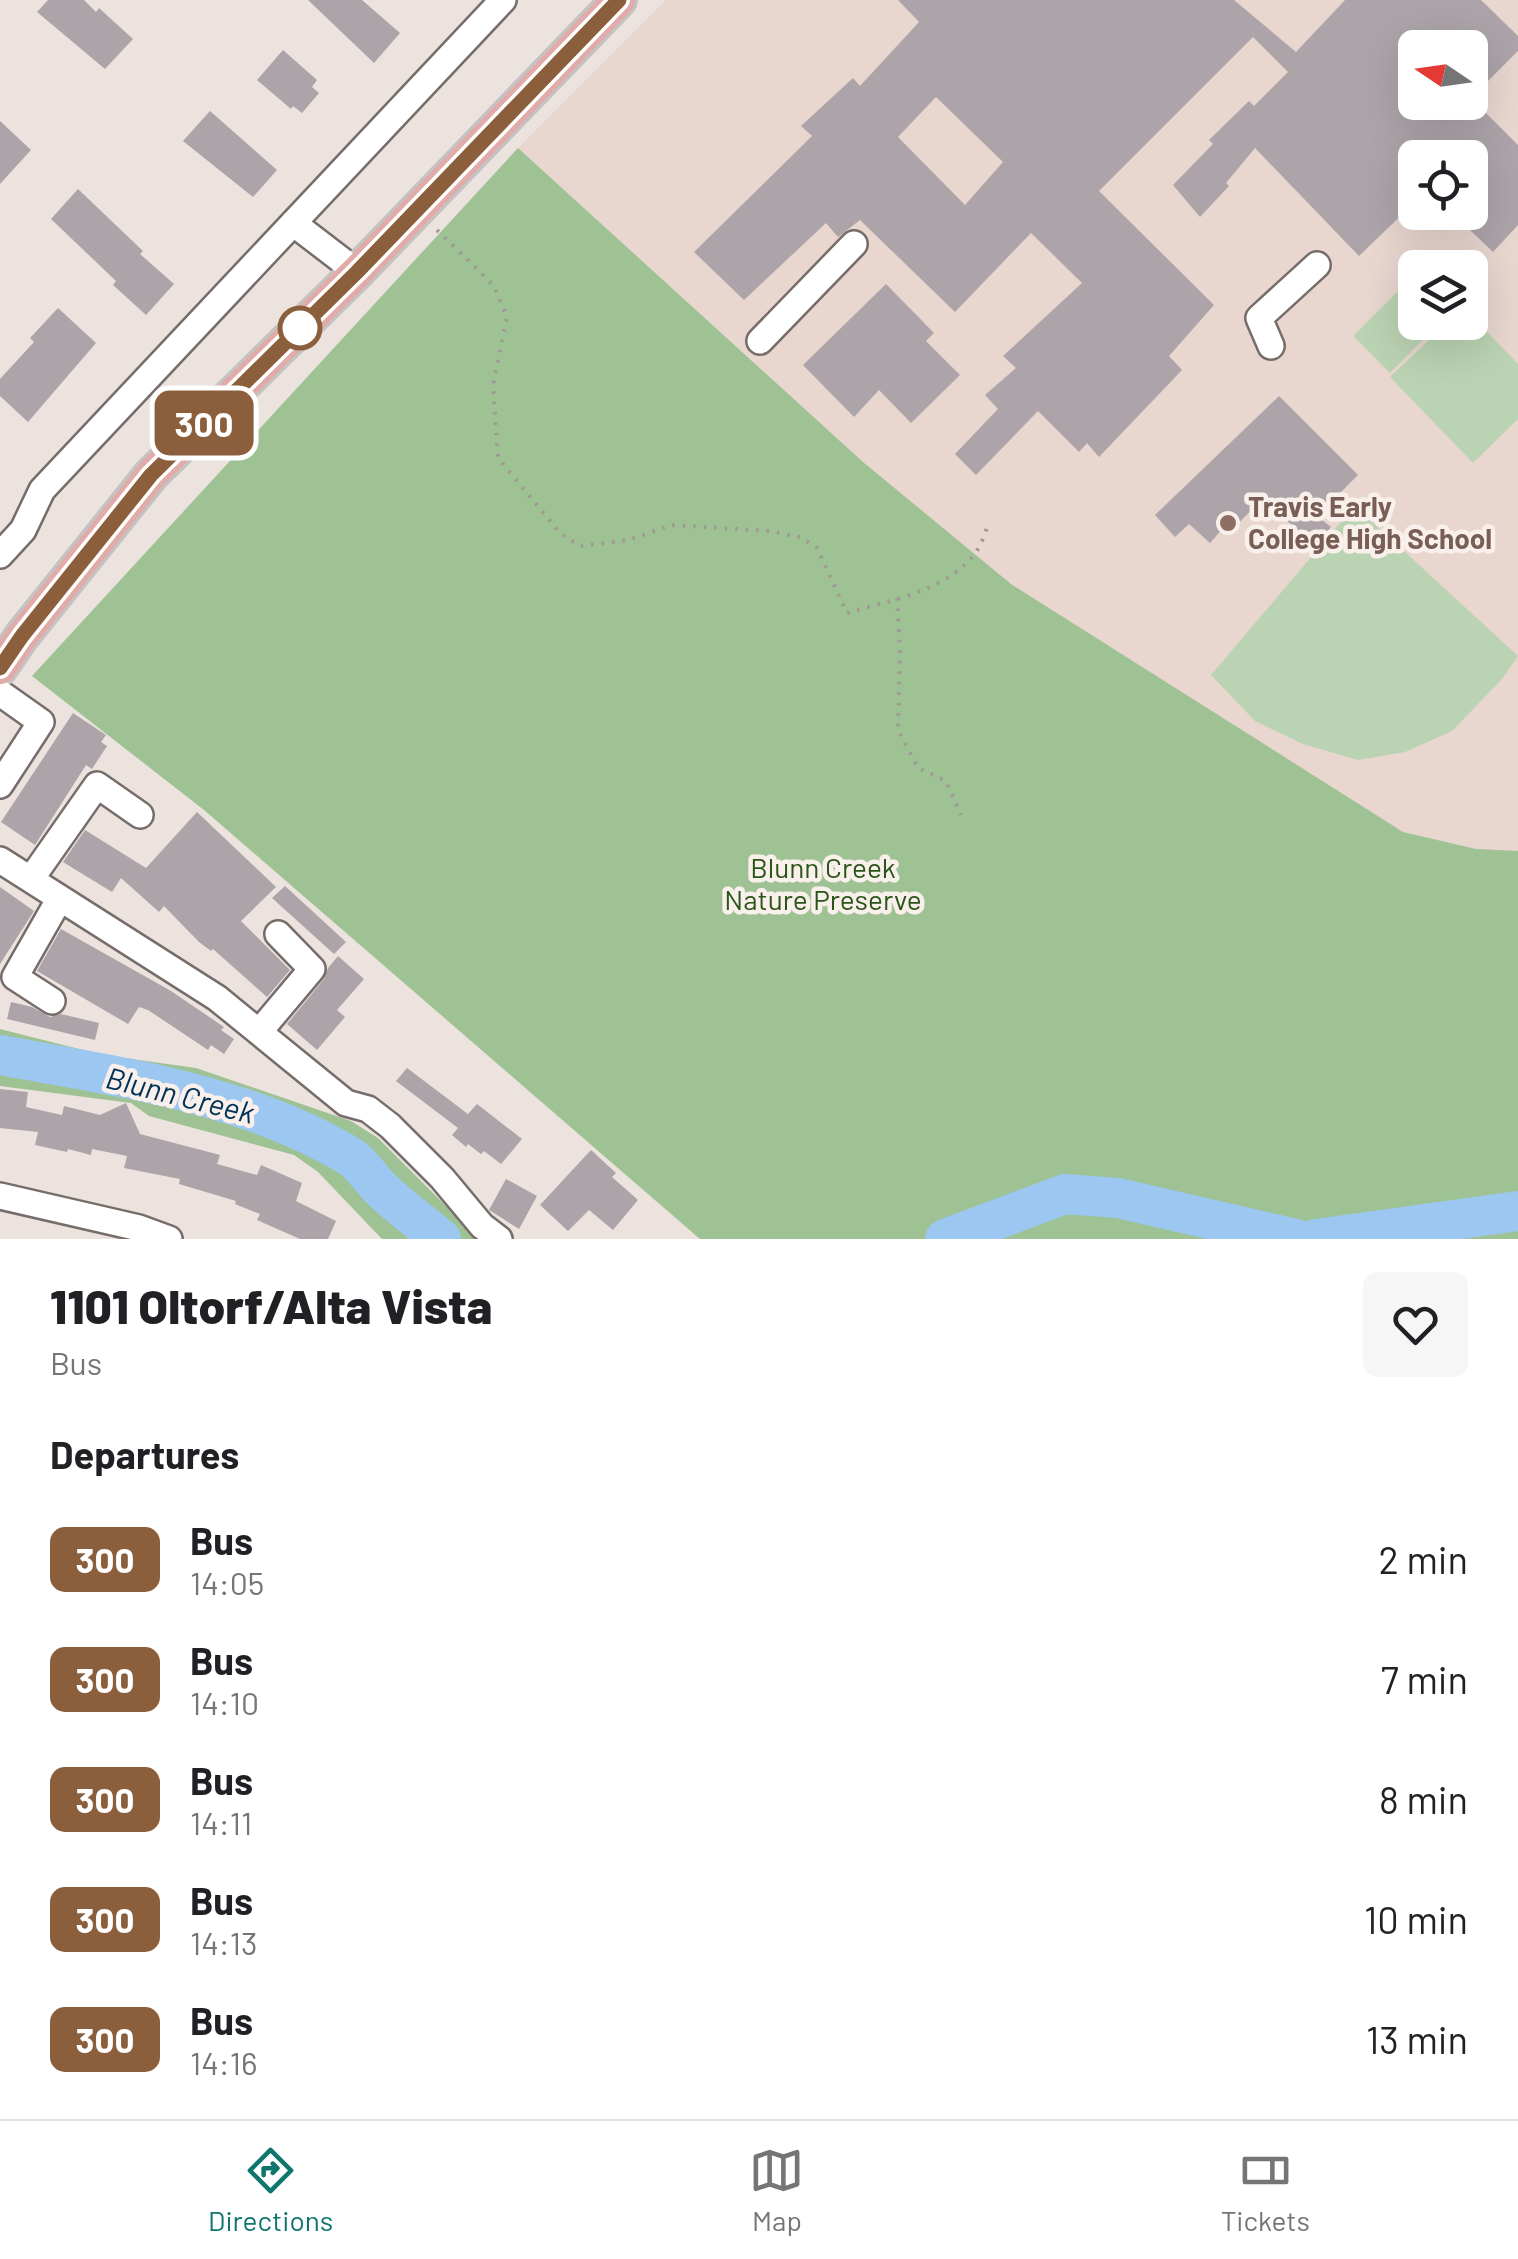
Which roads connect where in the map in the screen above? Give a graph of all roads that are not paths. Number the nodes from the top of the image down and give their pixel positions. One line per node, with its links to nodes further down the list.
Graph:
1 (503, 0): 3 (street)
2 (619, 0): 6 (main road)
3 (293, 223): 6 (street); 9 (street)
4 (854, 244): 7 (street)
5 (1318, 265): 8 (street)
6 (357, 272): 10 (main road)
7 (760, 341)
8 (1272, 346)
9 (0, 555)
10 (0, 668)
11 (0, 693): 12 (street)
12 (0, 785)
13 (140, 815): 15 (street)
14 (0, 860): 15 (street)
15 (30, 879): 16 (street)
16 (60, 898): 18 (street); 19 (street)
17 (278, 934): 19 (street)
18 (52, 1000)
19 (258, 1032): 22 (street)
20 (0, 1196): 21 (street)
21 (169, 1239)
22 (498, 1239)

